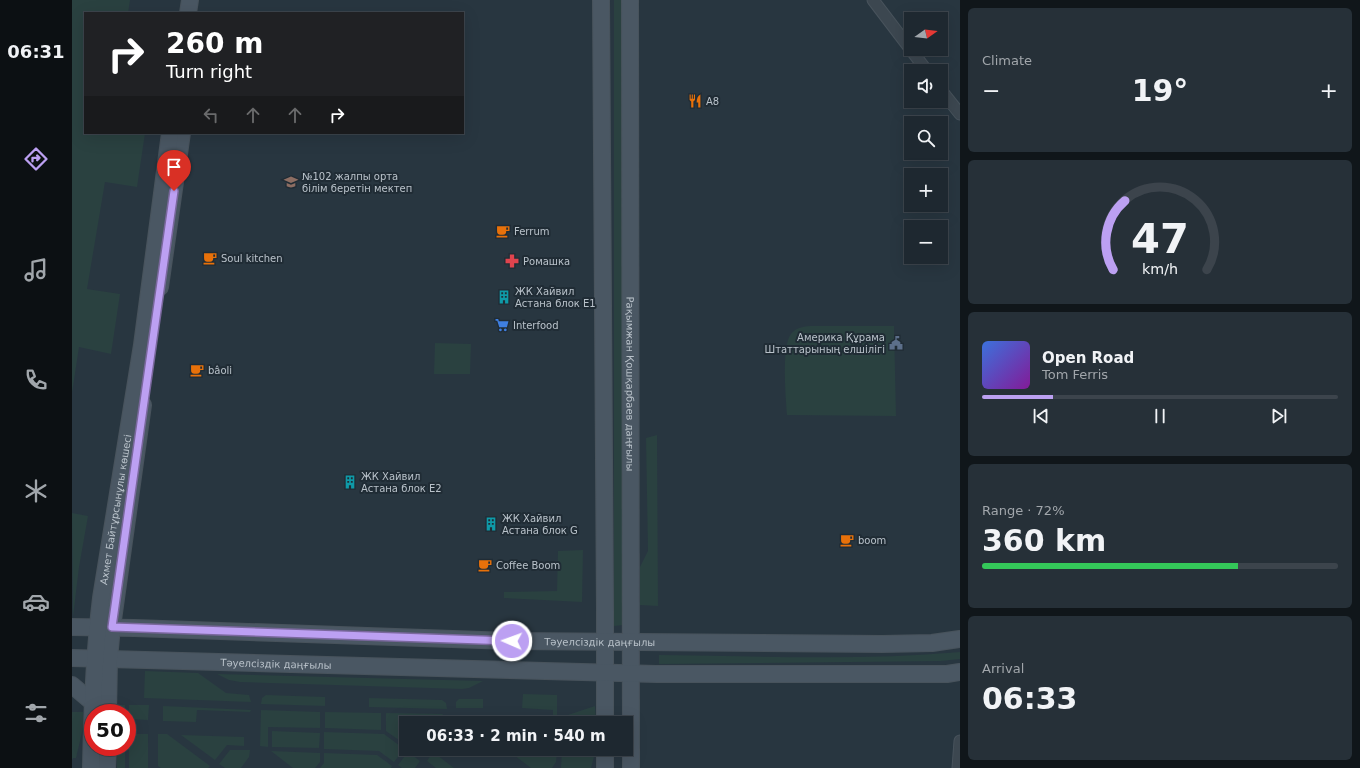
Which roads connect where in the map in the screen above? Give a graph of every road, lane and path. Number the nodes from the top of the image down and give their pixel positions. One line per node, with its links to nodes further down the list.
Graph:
1 (190, 0): 6 (main road)
2 (201, 0): 7 (main road)
3 (601, 0): 17 (main road)
4 (630, 0): 16 (main road, Рақымжан Қошқарбаев даңғылы)
5 (873, 0): 8 (street)
6 (188, 12)
7 (199, 12)
8 (922, 64)
9 (948, 99): 10 (street)
10 (960, 114)
11 (170, 134): 14 (main road, Ахмет Байтұрсынұлы көшесі)
12 (182, 134): 14 (main road, Ахмет Байтұрсынұлы көшесі)
13 (72, 627): 14 (main road, Тәуелсіздік даңғылы)
14 (105, 627): 17 (main road, Тәуелсіздік даңғылы); 19 (main road, Ахмет Байтұрсынұлы көшесі)
15 (960, 639): 16 (main road, Тәуелсіздік даңғылы)
16 (631, 642): 17 (main road, Тәуелсіздік даңғылы); 22 (main road, Рақымжан Қошқарбаев даңғылы)
17 (605, 643): 20 (main road)
18 (72, 658): 19 (main road, Тәуелсіздік даңғылы)
19 (102, 659): 20 (main road, Тәуелсіздік даңғылы); 24 (main road, Ахмет Байтұрсынұлы көшесі); 25 (main road, Ахмет Байтұрсынұлы көшесі)
20 (605, 672): 22 (main road, Тәуелсіздік даңғылы); 26 (main road)
21 (960, 672): 22 (main road, Тәуелсіздік даңғылы)
22 (632, 673): 33 (main road, Рақымжан Қошқарбаев даңғылы)
23 (72, 685): 24 (main road)
24 (92, 702): 30 (main road, Ахмет Байтұрсынұлы көшесі)
25 (107, 704)
26 (605, 716)
27 (960, 741): 34 (street)
28 (108, 756): 31 (main road)
29 (604, 756): 32 (main road)
30 (91, 768)
31 (108, 768)
32 (605, 768)
33 (632, 768)
34 (958, 768)

